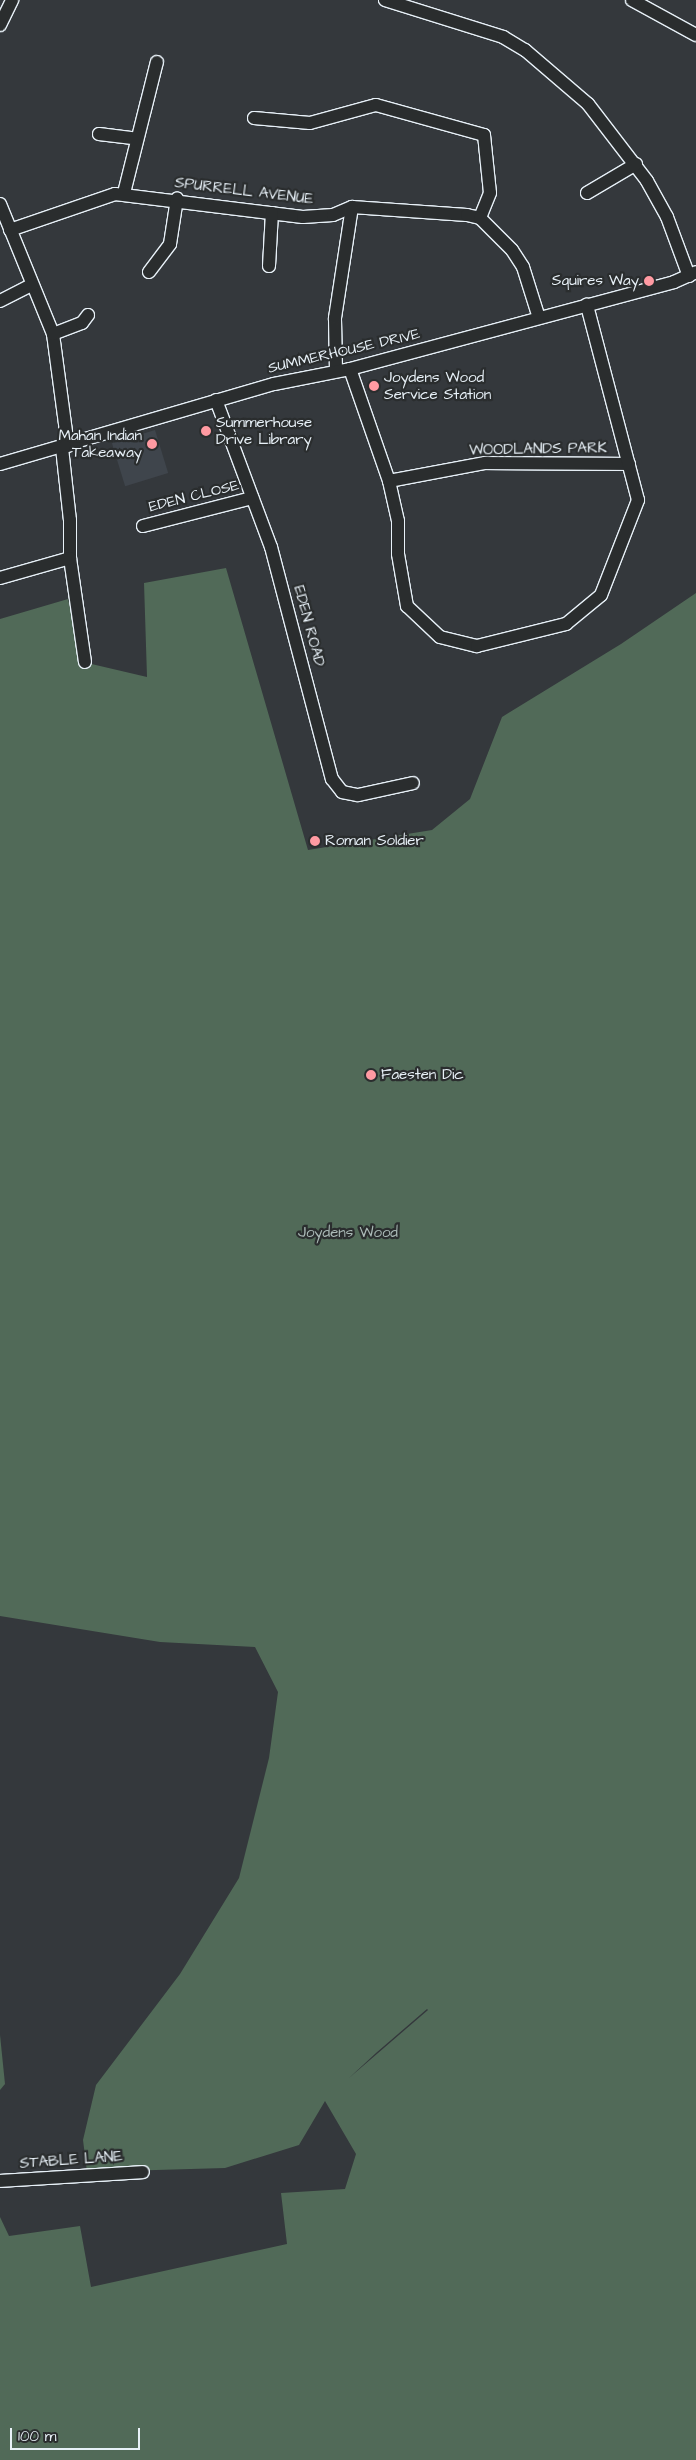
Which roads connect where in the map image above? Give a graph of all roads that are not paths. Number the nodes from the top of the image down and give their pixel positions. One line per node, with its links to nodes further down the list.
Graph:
1 (12, 0): 5 (street)
2 (385, 0): 4 (street)
3 (632, 0): 6 (street)
4 (409, 3): 11 (street)
5 (0, 25)
6 (696, 34)
7 (158, 62): 10 (street)
8 (254, 118): 18 (street)
9 (99, 134): 10 (street)
10 (137, 139): 12 (street)
11 (636, 164): 13 (street); 22 (street)
12 (124, 193): 14 (street, SPURRELL AVENUE); 19 (street, SPURRELL AVENUE)
13 (587, 193)
14 (177, 200): 17 (street, SPURRELL AVENUE); 21 (street)
15 (0, 204): 19 (street)
16 (352, 207): 17 (street, SPURRELL AVENUE); 18 (street, SPURRELL AVENUE); 30 (street)
17 (272, 213): 20 (street)
18 (480, 218): 27 (street)
19 (10, 230): 23 (street)
20 (269, 266)
21 (149, 272)
22 (693, 274): 25 (street, SUMMERHOUSE DRIVE)
23 (32, 285): 24 (street); 28 (street)
24 (0, 301)
25 (587, 305): 27 (street, SUMMERHOUSE DRIVE); 34 (street, WOODLANDS PARK)
26 (88, 315): 28 (street)
27 (540, 318): 29 (street, SUMMERHOUSE DRIVE)
28 (53, 334): 32 (street)
29 (350, 369): 30 (street, SUMMERHOUSE DRIVE); 35 (street, WOODLANDS PARK)
30 (336, 371): 31 (street, SUMMERHOUSE DRIVE)
31 (216, 400): 32 (street, SUMMERHOUSE DRIVE); 36 (street, EDEN ROAD)
32 (65, 447): 33 (street, SUMMERHOUSE DRIVE); 38 (street)
33 (0, 464)
34 (629, 464): 35 (street, WOODLANDS PARK); 35 (street, WOODLANDS PARK)
35 (389, 481)
36 (252, 498): 37 (street, EDEN CLOSE); 41 (street, EDEN ROAD)
37 (143, 526)
38 (70, 558): 39 (street); 40 (street)
39 (0, 578)
40 (85, 662)
41 (413, 783)
42 (143, 2172): 43 (street, STABLE LANE)
43 (0, 2181)

